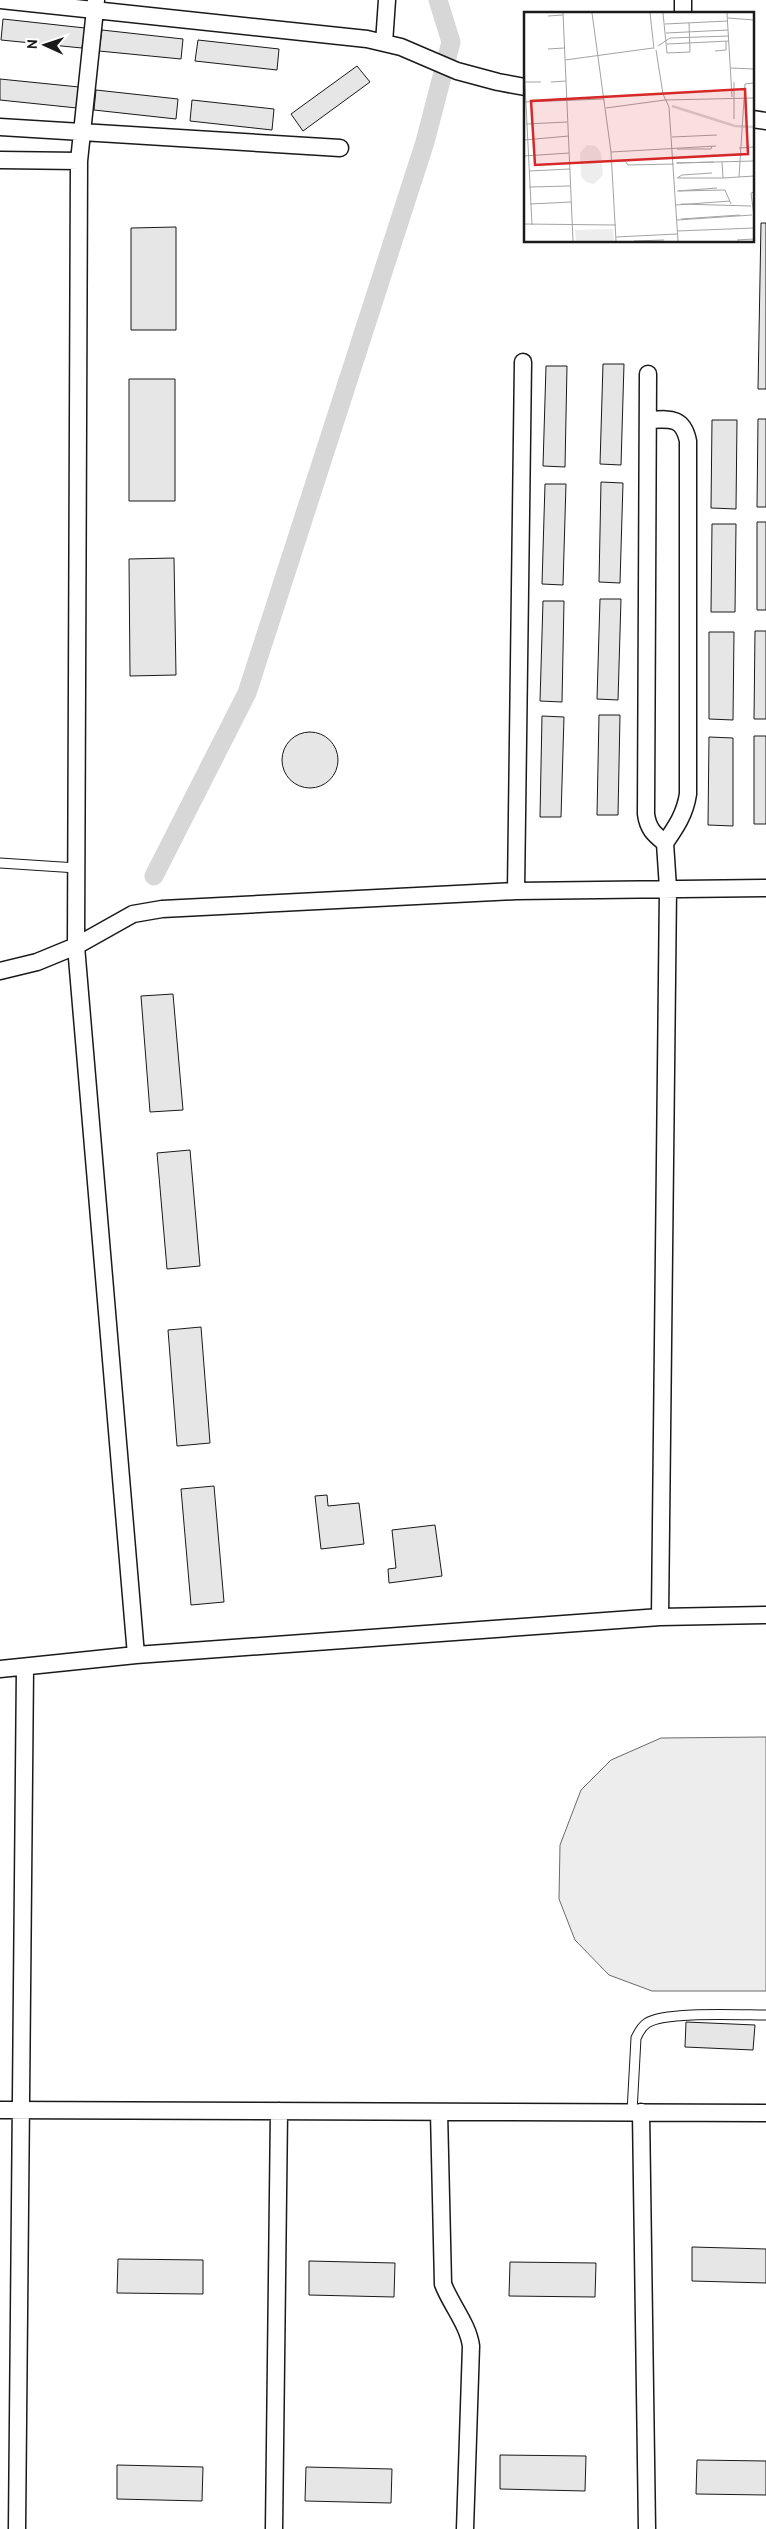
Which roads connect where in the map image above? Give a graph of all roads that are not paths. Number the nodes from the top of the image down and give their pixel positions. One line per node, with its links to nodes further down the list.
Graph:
1 (0, 0): 3 (street)
2 (387, 0): 4 (street)
3 (95, 5): 4 (street); 7 (street)
4 (384, 43): 5 (street)
5 (524, 87)
6 (0, 127): 7 (street)
7 (82, 132): 8 (street); 10 (street)
8 (340, 148)
9 (0, 160): 10 (street)
10 (79, 162): 16 (street)
11 (523, 362): 19 (street)
12 (648, 374): 13 (street)
13 (648, 420): 14 (street); 14 (street)
14 (665, 844): 17 (street)
15 (0, 863): 16 (lane)
16 (77, 868): 20 (street)
17 (668, 888): 18 (street); 19 (street); 23 (street)
18 (766, 888)
19 (516, 891): 20 (street)
20 (76, 946): 21 (street); 24 (street)
21 (0, 971)
22 (766, 1615): 23 (street)
23 (660, 1617): 24 (street)
24 (136, 1655): 25 (street)
25 (25, 1667): 26 (street); 29 (street)
26 (0, 1670)
27 (766, 2015): 32 (lane)
28 (0, 2110): 29 (street)
29 (21, 2110): 30 (street); 34 (street)
30 (279, 2111): 31 (street); 35 (street)
31 (439, 2112): 32 (street); 36 (street)
32 (636, 2112): 33 (street); 37 (street)
33 (766, 2113)
34 (17, 2529)
35 (274, 2529)
36 (465, 2529)
37 (647, 2529)

